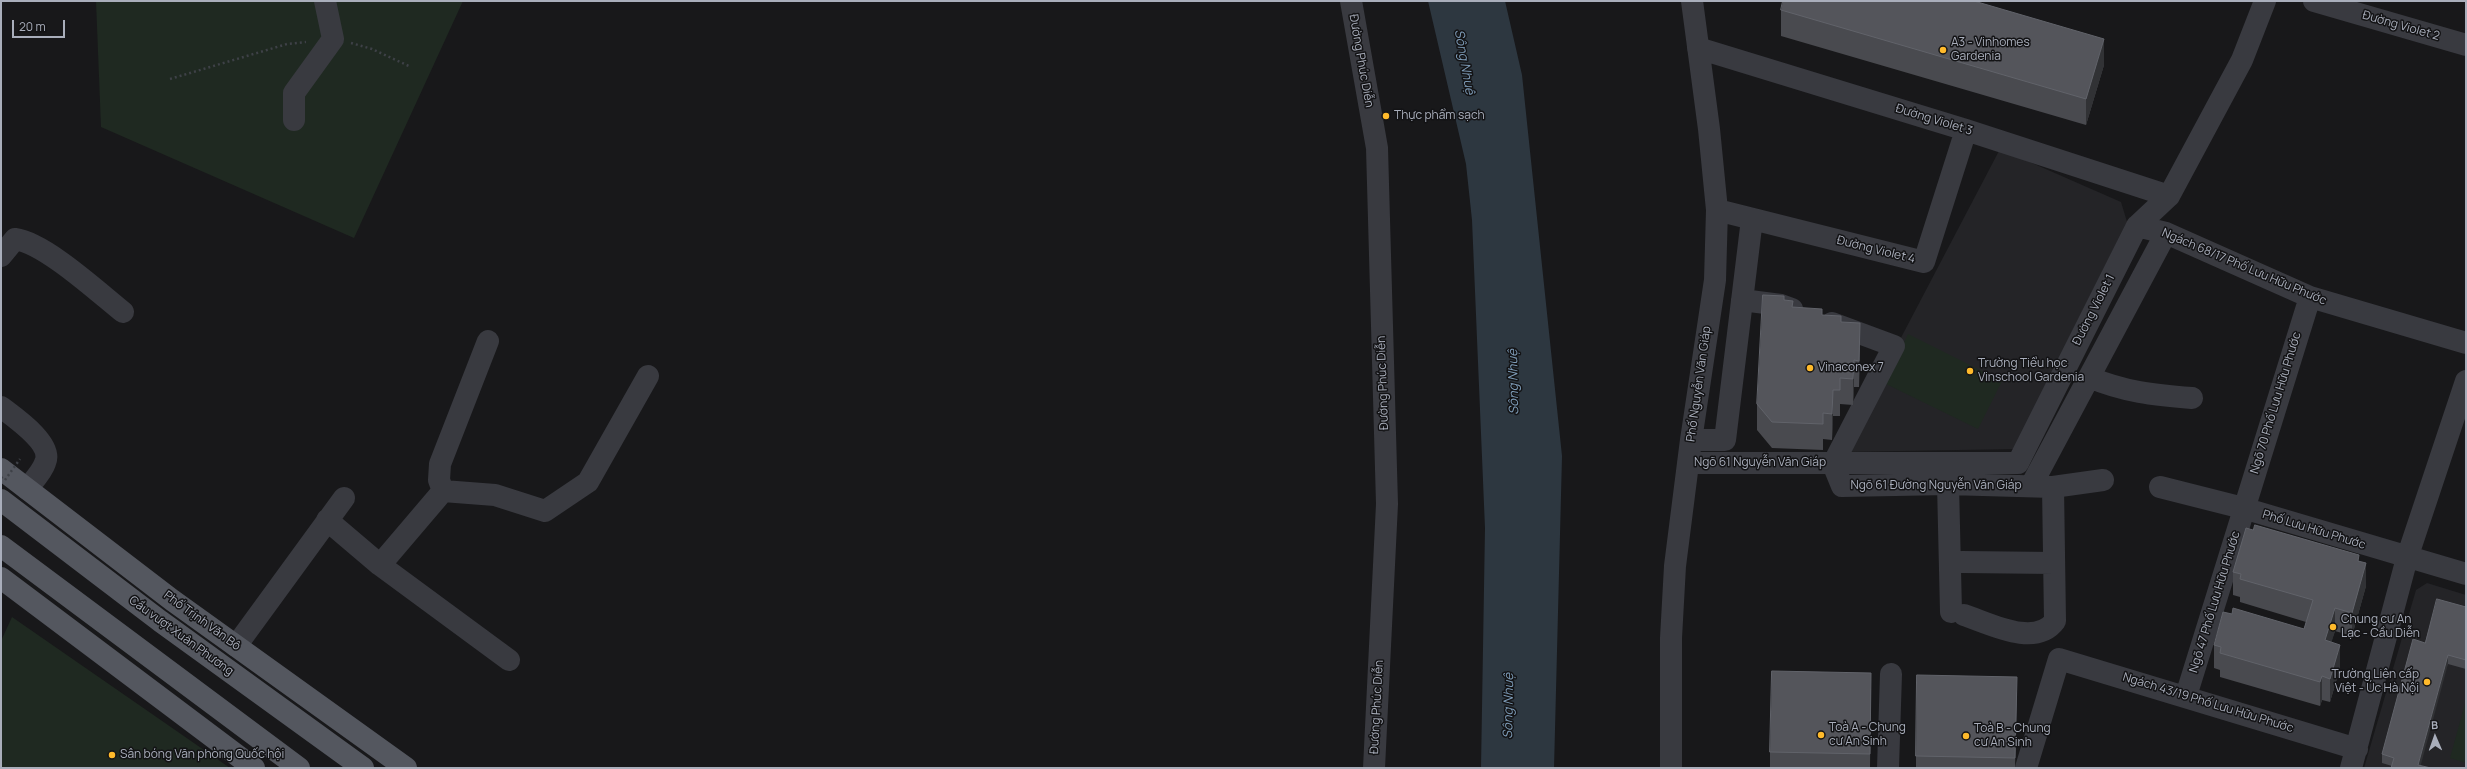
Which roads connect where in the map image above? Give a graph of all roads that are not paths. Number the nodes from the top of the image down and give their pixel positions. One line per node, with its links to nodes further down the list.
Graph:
1 (325, 1): 8 (street)
2 (1351, 1): 59 (street, Đường Phúc Diễn)
3 (1692, 1): 7 (street, Phố Nguyễn Văn Giáp)
4 (2265, 1): 10 (street, Đường Violet 1)
5 (2314, 1): 6 (street, Đường Violet 2)
6 (2466, 45)
7 (1698, 48): 9 (street, Đường Violet 3); 11 (street, Phố Nguyễn Văn Giáp)
8 (294, 120)
9 (1966, 130): 10 (street, Đường Violet 3); 12 (street, Đường Violet 4)
10 (2169, 196): 13 (street, Đường Violet 1)
11 (1717, 210): 12 (street, Đường Violet 4); 26 (street, Phố Nguyễn Văn Giáp)
12 (1752, 219): 17 (street)
13 (2137, 226): 14 (street, Ngách 68/17 Phố Lưu Hữu Phước); 30 (street, Đường Violet 1)
14 (2166, 233): 16 (street, Ngách 68/17 Phố Lưu Hữu Phước); 22 (street, Ngõ 61 Đường Nguyễn Văn Giáp)
15 (1, 256): 18 (street)
16 (2310, 297): 20 (street, Ngách 68/17 Phố Lưu Hữu Phước); 41 (street, Ngõ 70 Phố Lưu Hữu Phước)
17 (1742, 300): 27 (street); 30 (street)
18 (123, 312)
19 (488, 341): 38 (street)
20 (2466, 344)
21 (648, 376): 38 (street)
22 (2089, 377): 24 (street); 34 (street, Ngõ 61 Đường Nguyễn Văn Giáp)
23 (2466, 381): 44 (street)
24 (2192, 398)
25 (1, 406): 37 (street)
26 (1691, 440): 27 (street); 28 (street, Phố Nguyễn Văn Giáp)
27 (1725, 440): 29 (street)
28 (1688, 463): 29 (street, Ngõ 61 Nguyễn Văn Giáp); 60 (street, Phố Nguyễn Văn Giáp)
29 (1728, 464): 30 (street, Ngõ 61 Nguyễn Văn Giáp)
30 (1833, 464): 33 (street, Ngõ 61 Đường Nguyễn Văn Giáp)
31 (1, 469): 37 (main road, Phố Trịnh Văn Bô)
32 (2103, 480): 35 (street, Ngõ 61 Đường Nguyễn Văn Giáp)
33 (1948, 484): 34 (street, Ngõ 61 Đường Nguyễn Văn Giáp); 46 (street)
34 (2031, 486): 35 (street, Ngõ 61 Đường Nguyễn Văn Giáp)
35 (2053, 487): 46 (street)
36 (2160, 487): 41 (street, Phố Lưu Hữu Phước)
37 (27, 489): 50 (main road, Phố Trịnh Văn Bô)
38 (443, 491): 47 (street)
39 (344, 498): 42 (street)
40 (1, 500): 57 (main road, Cầu vượt Xuân Phương)
41 (2243, 508): 44 (street, Phố Lưu Hữu Phước); 53 (street, Ngõ 47 Phố Lưu Hữu Phước)
42 (327, 520): 47 (street); 50 (street)
43 (1, 546): 56 (main road)
44 (2408, 558): 48 (street, Phố Lưu Hữu Phước); 54 (street)
45 (1962, 562): 46 (street)
46 (2054, 563)
47 (380, 564): 51 (street)
48 (2466, 574)
49 (1, 578): 55 (main road)
50 (236, 646): 58 (main road, Phố Trịnh Văn Bô)
51 (509, 660)
52 (1891, 674): 61 (street)
53 (2186, 696): 54 (street, Ngách 43/19 Phố Lưu Hữu Phước); 62 (street, Ngách 43/19 Phố Lưu Hữu Phước)
54 (2354, 758)
55 (254, 768)
56 (299, 768)
57 (363, 768)
58 (406, 768)
59 (1374, 768)
60 (1671, 768)
61 (1888, 768)
62 (2026, 768)

